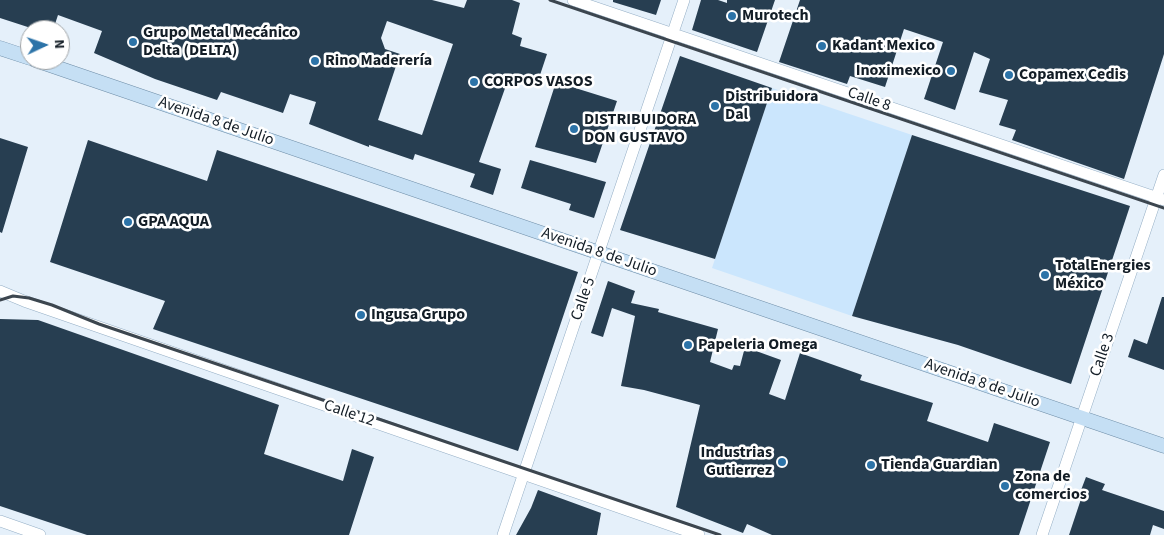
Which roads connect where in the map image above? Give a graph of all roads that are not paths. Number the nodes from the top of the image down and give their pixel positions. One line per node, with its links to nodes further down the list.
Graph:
1 (573, 0): 3 (street, Calle 8)
2 (684, 0): 3 (street, Calle 5)
3 (673, 33): 8 (street, Calle 8); 9 (street, Calle 5)
4 (0, 48): 5 (main road)
5 (20, 55)
6 (63, 70): 9 (main road, Avenida 8 de Julio)
7 (1164, 176): 8 (street, Calle 3)
8 (1160, 199): 11 (street, Calle 3)
9 (599, 253): 11 (main road, Avenida 8 de Julio); 13 (street, Calle 5)
10 (0, 291): 13 (street, Calle 12)
11 (1081, 418): 12 (main road, Avenida 8 de Julio); 18 (street, Calle 3)
12 (1164, 446)
13 (524, 475): 16 (street, Calle 5); 17 (street, Calle 12)
14 (0, 521): 15 (street)
15 (40, 535)
16 (503, 535)
17 (699, 535)
18 (1042, 535)

